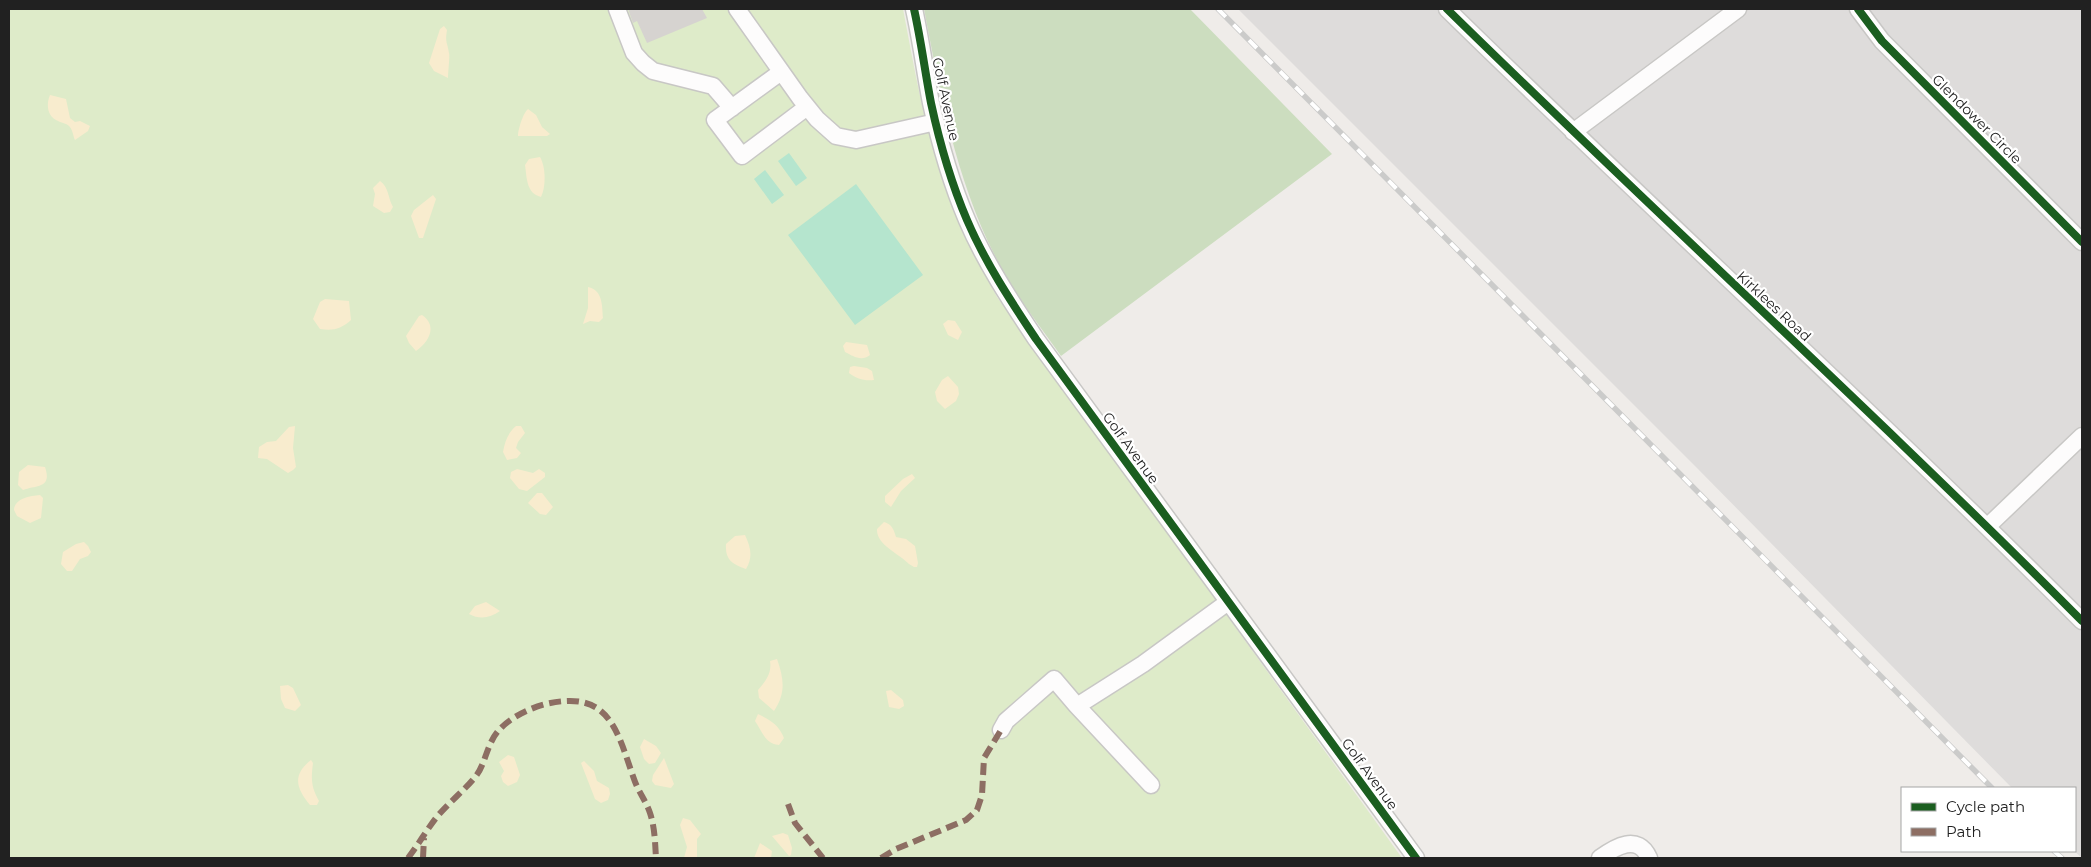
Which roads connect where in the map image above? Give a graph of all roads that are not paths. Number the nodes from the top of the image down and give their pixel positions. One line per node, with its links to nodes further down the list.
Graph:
1 (617, 9): 9 (street)
2 (736, 9): 7 (street)
3 (914, 9): 10 (street, Golf Avenue)
4 (1447, 9): 11 (street, Kirklees Road)
5 (1738, 9): 11 (street)
6 (1858, 9): 12 (street, Glendower Circle)
7 (781, 72): 8 (street); 9 (street)
8 (807, 106): 9 (street); 10 (street)
9 (732, 108)
10 (936, 122): 15 (street, Golf Avenue)
11 (1573, 132): 14 (street, Kirklees Road)
12 (2082, 242)
13 (2082, 436): 14 (street)
14 (1988, 526): 16 (street, Kirklees Road)
15 (1228, 602): 17 (street); 20 (street, Golf Avenue)
16 (2082, 621)
17 (1077, 706): 18 (street); 19 (street)
18 (1001, 730)
19 (1151, 786)
20 (1416, 858)
21 (1600, 858): 22 (street)
22 (1649, 858)

